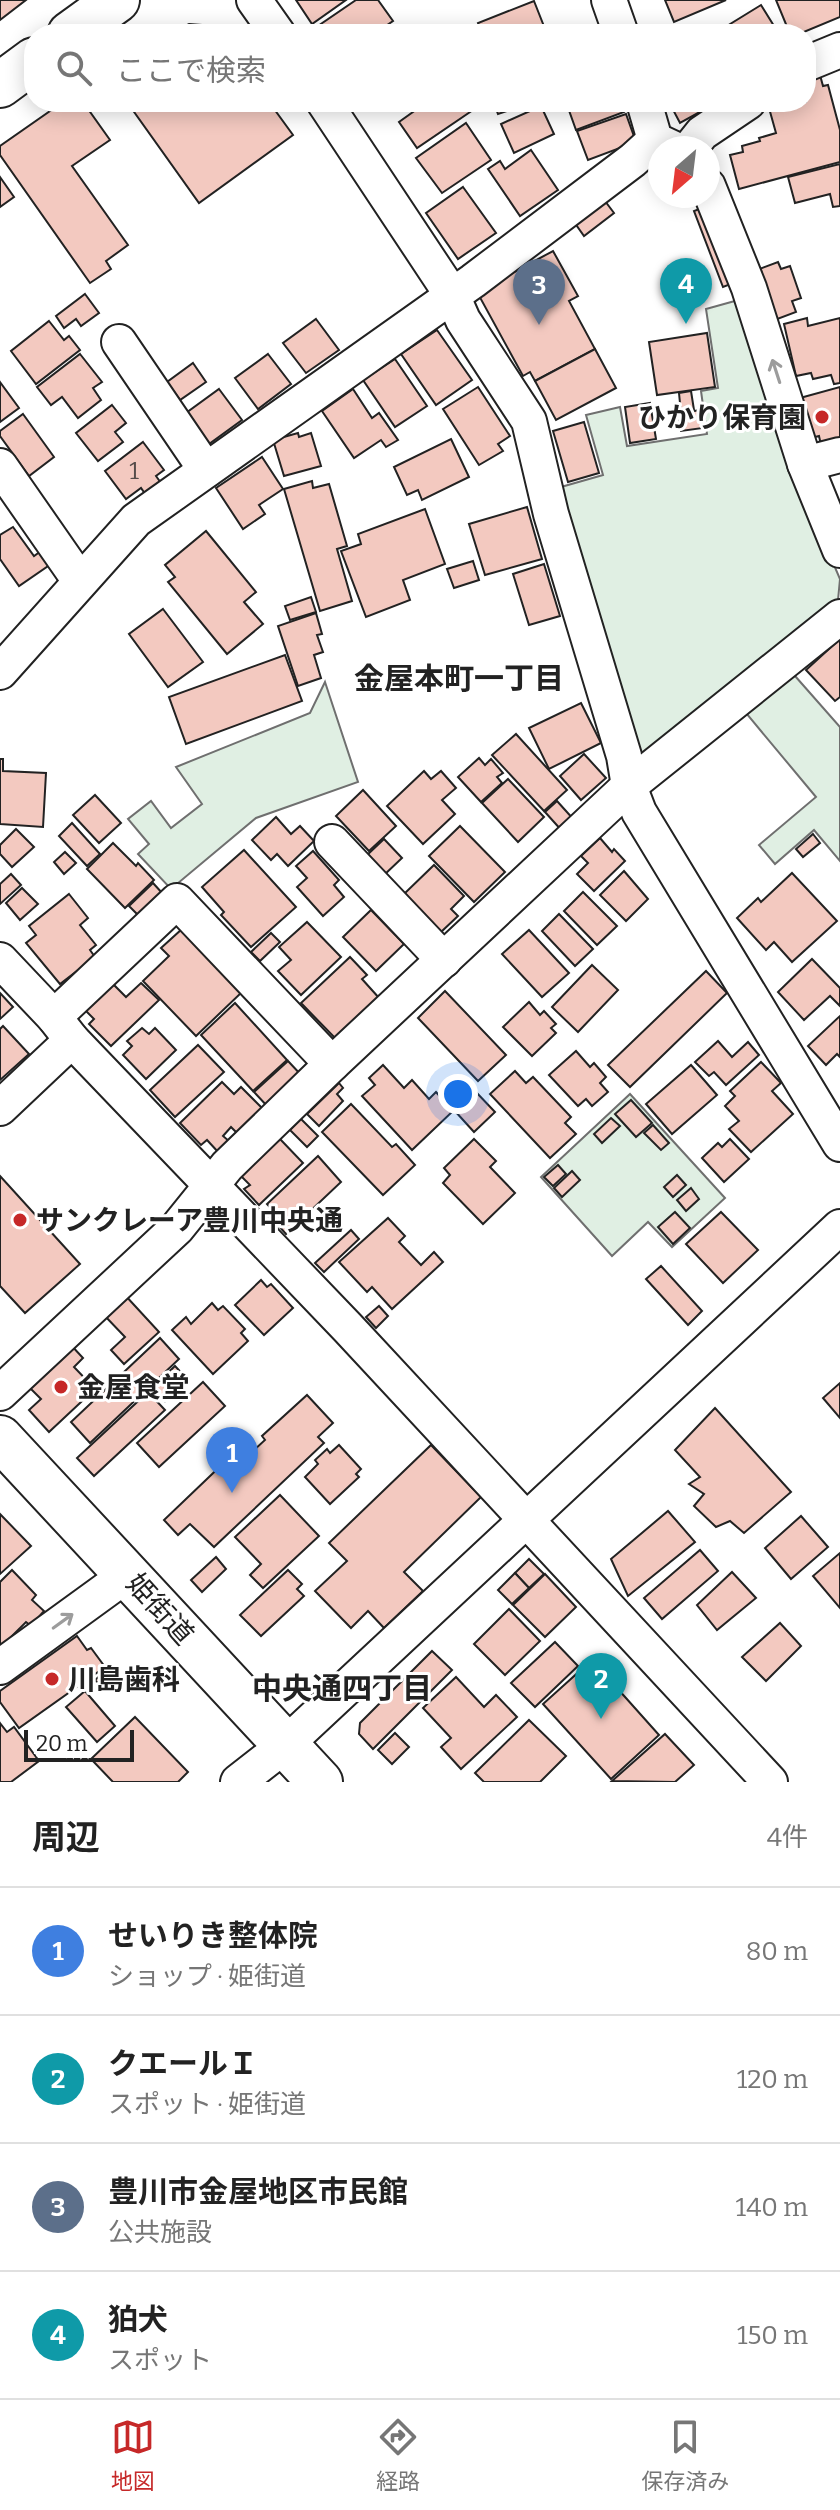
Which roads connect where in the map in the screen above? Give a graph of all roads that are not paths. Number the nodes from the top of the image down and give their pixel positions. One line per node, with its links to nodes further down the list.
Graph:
1 (117, 0): 4 (main road)
2 (254, 0): 5 (street)
3 (609, 0): 6 (street)
4 (84, 24)
5 (271, 24)
6 (617, 24)
7 (840, 50): 8 (street)
8 (816, 60)
9 (24, 67): 10 (main road)
10 (0, 85)
11 (331, 112): 18 (street)
12 (649, 112): 14 (street)
13 (733, 112): 15 (street)
14 (659, 136)
15 (700, 136)
16 (648, 152): 18 (street)
17 (717, 208): 21 (street, one-way to 17)
18 (452, 295): 23 (street); 28 (street)
19 (119, 342): 23 (street)
20 (840, 455): 21 (street)
21 (805, 464): 24 (street)
22 (0, 466): 25 (street)
23 (206, 470): 25 (street)
24 (840, 550)
25 (80, 581): 27 (street)
26 (840, 617): 28 (street)
27 (0, 672)
28 (629, 786): 31 (street); 35 (street)
29 (332, 842): 31 (street)
30 (0, 960): 32 (street)
31 (444, 960): 33 (street)
32 (63, 1029): 33 (street); 34 (street); 36 (street)
33 (332, 1064): 36 (street)
34 (0, 1108)
35 (840, 1144)
36 (212, 1186): 38 (street); 40 (street)
37 (840, 1227): 40 (street)
38 (0, 1393)
39 (0, 1438): 41 (main road, 姫街道)
40 (526, 1520): 43 (street); 46 (street)
41 (128, 1574): 42 (street, one-way to 41); 43 (main road, 姫街道)
42 (0, 1667)
43 (284, 1746): 44 (street); 45 (main road, 姫街道)
44 (238, 1782)
45 (320, 1782)
46 (770, 1782)

